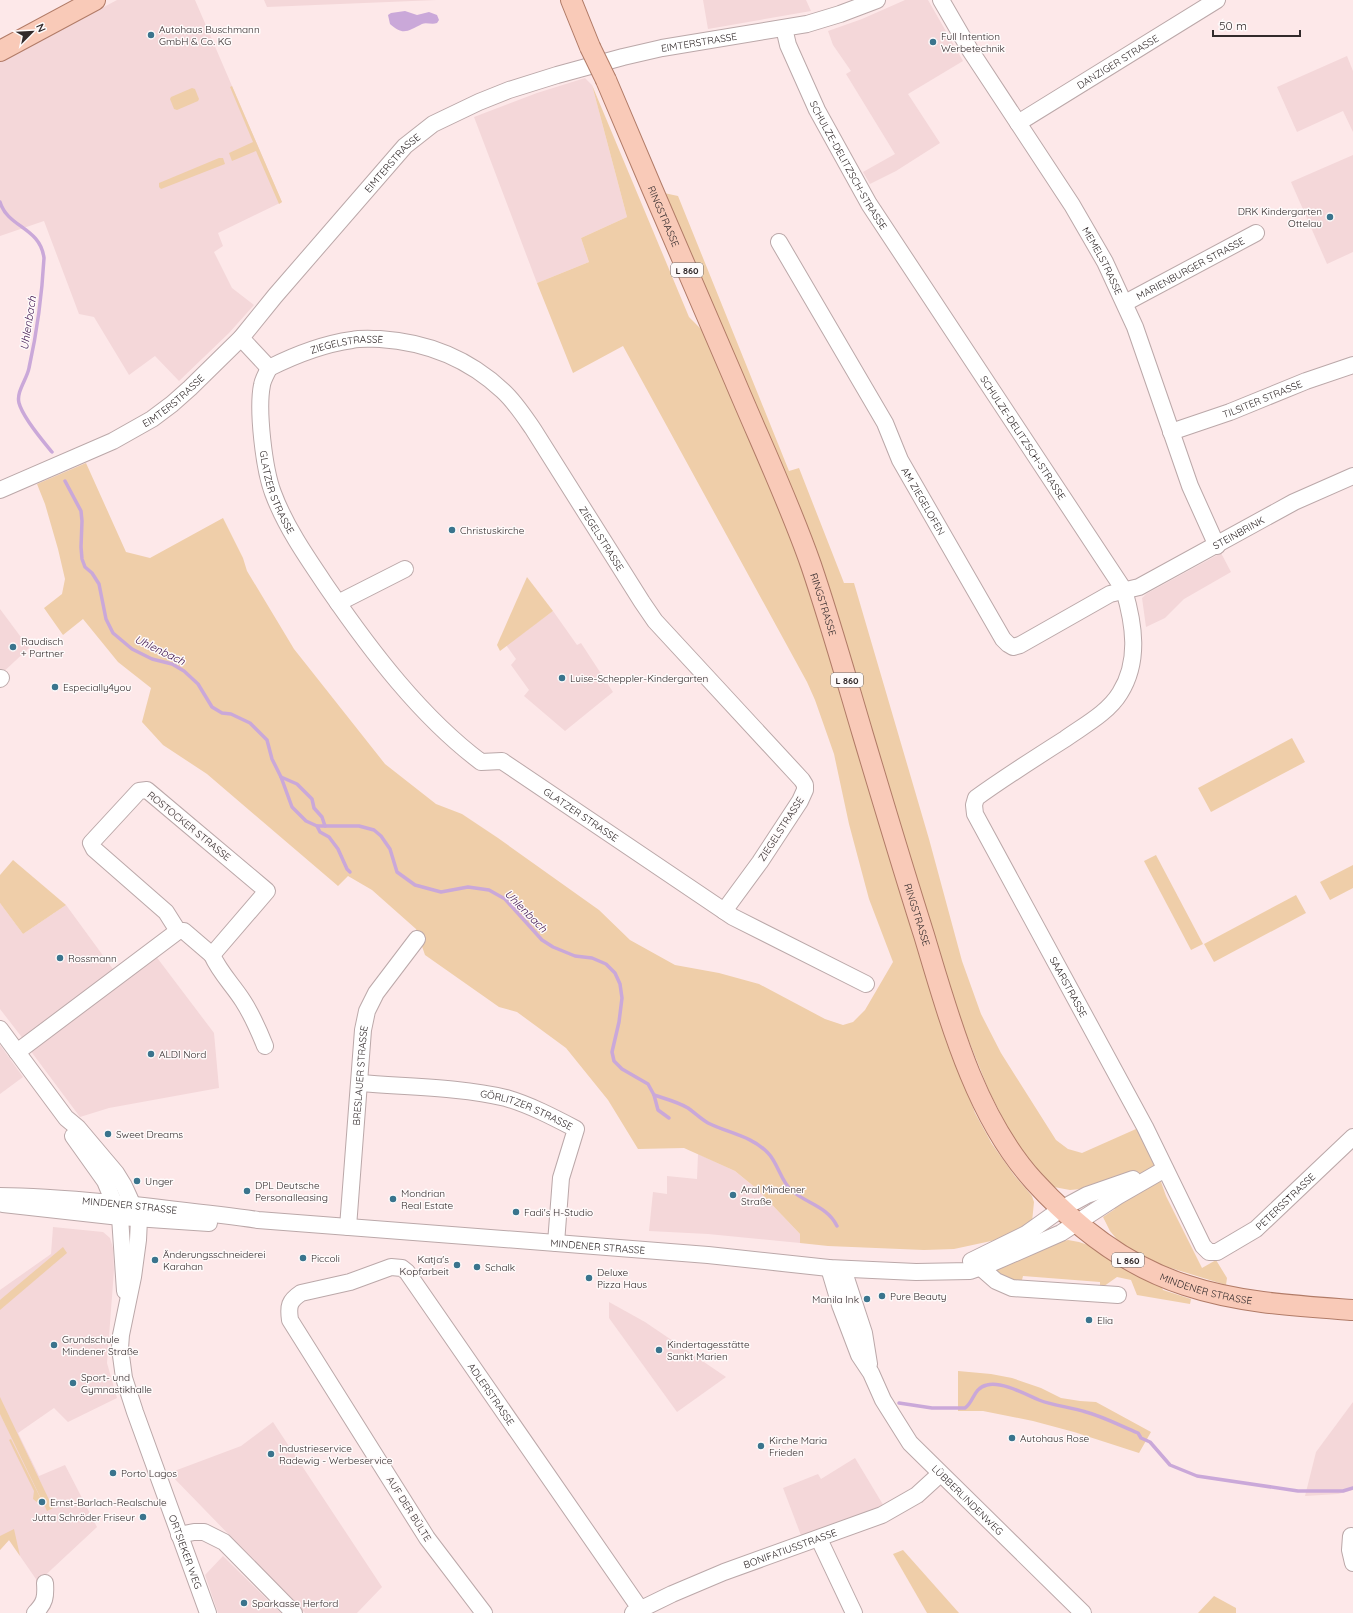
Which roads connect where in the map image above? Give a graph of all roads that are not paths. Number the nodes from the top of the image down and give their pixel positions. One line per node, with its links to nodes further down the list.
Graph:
1 (95, 0): 7 (main road)
2 (571, 0): 37 (main road, RINGSTRASSE / L 860, bridge)
3 (877, 0): 6 (street, EIMTERSTRASSE)
4 (941, 0): 8 (street, MEMELSTRASSE)
5 (1217, 0): 8 (street, DANZIGER STRASSE)
6 (784, 28): 12 (street, EIMTERSTRASSE); 20 (street, SCHULZE-DELITZSCH-STRASSE)
7 (0, 51)
8 (1018, 123): 11 (street, MEMELSTRASSE)
9 (1256, 233): 11 (street, MARIENBURGER STRASSE)
10 (779, 242): 20 (street, AM ZIEGELOFEN)
11 (1125, 303): 15 (street, MEMELSTRASSE)
12 (240, 338): 14 (street); 17 (street, EIMTERSTRASSE)
13 (1353, 365): 15 (street, TILSITER STRASSE)
14 (269, 368): 21 (street, GLATZER STRASSE); 23 (street, ZIEGELSTRASSE)
15 (1171, 432): 18 (street, MEMELSTRASSE)
16 (1353, 476): 18 (street, STEINBRINK)
17 (0, 490)
18 (1217, 546): 20 (street, STEINBRINK)
19 (405, 569): 21 (street)
20 (1124, 590): 22 (street, SCHULZE-DELITZSCH-STRASSE)
21 (338, 603): 23 (street, GLATZER STRASSE)
22 (974, 805): 34 (street, SAARSTRASSE)
23 (724, 911): 27 (street, GLATZER STRASSE)
24 (178, 930): 26 (street, ROSTOCKER STRASSE); 26 (street, ROSTOCKER STRASSE); 30 (street)
25 (417, 939): 31 (street, BRESLAUER STRASSE)
26 (212, 955): 29 (street, ROSTOCKER STRASSE)
27 (866, 984)
28 (0, 1029): 30 (street)
29 (265, 1046)
30 (17, 1052): 32 (street)
31 (360, 1083): 41 (street, BRESLAUER STRASSE); 42 (street, GÖRLITZER STRASSE)
32 (66, 1118): 38 (street); 39 (street)
33 (1353, 1137): 43 (street, PETERSSTRASSE)
34 (1165, 1169): 37 (street); 40 (street); 43 (street, SAARSTRASSE)
35 (0, 1196): 38 (street, MINDENER STRASSE)
36 (0, 1204): 38 (street, MINDENER STRASSE)
37 (1061, 1209): 40 (main road, MINDENER STRASSE / L 860); 46 (street, MINDENER STRASSE)
38 (117, 1210): 39 (street, MINDENER STRASSE); 49 (street, ORTSIEKER WEG)
39 (136, 1212): 41 (street, MINDENER STRASSE); 49 (street, ORTSIEKER WEG)
40 (1076, 1222): 45 (street, MINDENER STRASSE); 50 (main road, MINDENER STRASSE / L 860)
41 (348, 1227): 42 (street, MINDENER STRASSE)
42 (556, 1243): 44 (street, MINDENER STRASSE)
43 (1210, 1252)
44 (836, 1268): 46 (street, MINDENER STRASSE); 51 (street, LÜBBERLINDENWEG)
45 (980, 1268): 46 (street, MINDENER STRASSE); 47 (street)
46 (937, 1271)
47 (1118, 1295)
48 (295, 1297): 59 (street, ADLERSTRASSE); 63 (street, AUF DER BÜLTE)
49 (126, 1307): 52 (street, ORTSIEKER WEG)
50 (1353, 1310)
51 (940, 1474): 55 (street, BONIFATIUSSTRASSE); 65 (street, LÜBBERLINDENWEG)
52 (180, 1535): 53 (street); 56 (street, ORTSIEKER WEG)
53 (211, 1536): 56 (street); 62 (street)
54 (1351, 1536): 57 (street)
55 (819, 1538): 59 (street, BONIFATIUSSTRASSE); 64 (street)
56 (186, 1554): 61 (street, ORTSIEKER WEG)
57 (1353, 1563)
58 (45, 1583): 60 (street)
59 (639, 1612)
60 (35, 1613)
61 (208, 1613)
62 (294, 1613)
63 (484, 1613)
64 (854, 1613)
65 (1082, 1613)

